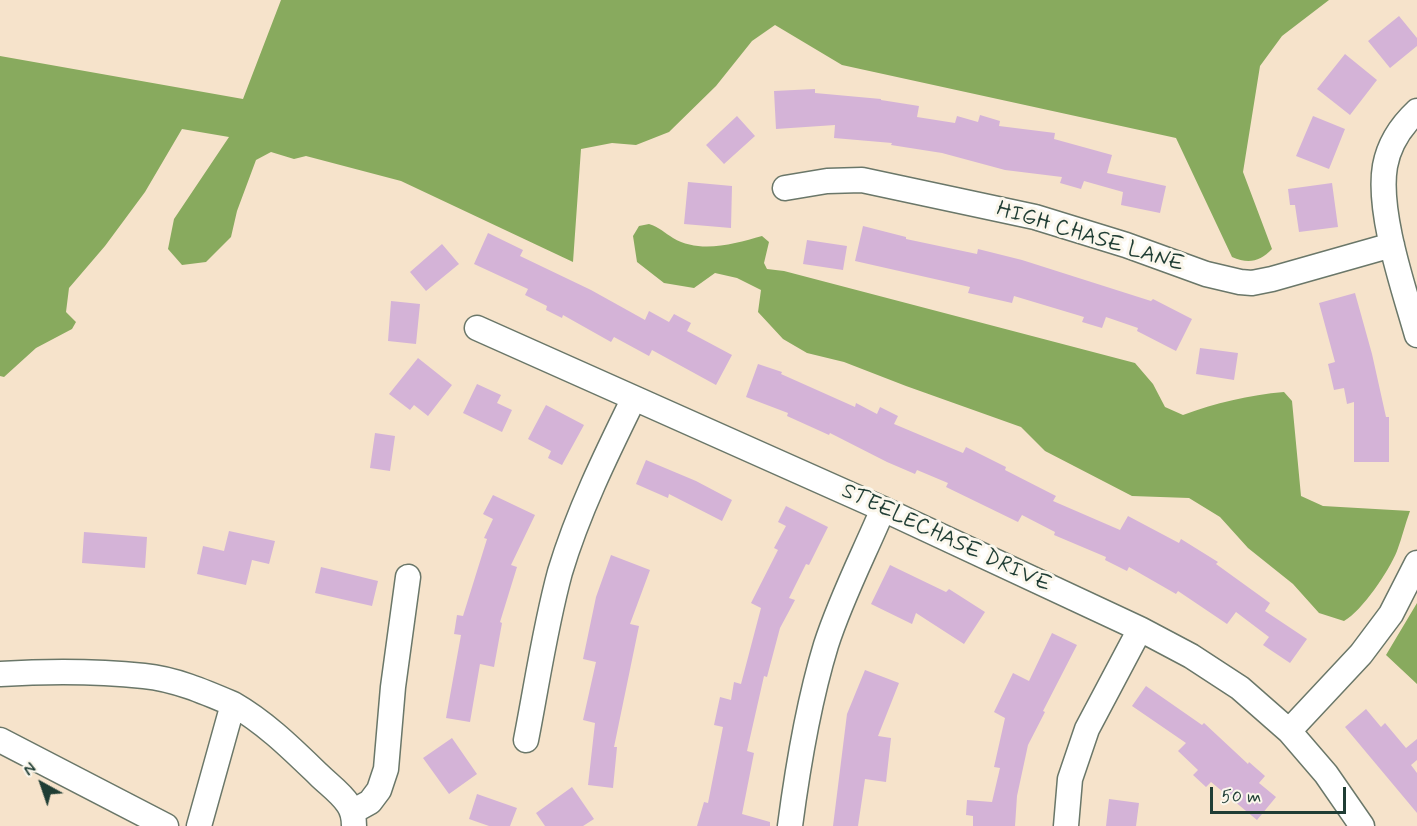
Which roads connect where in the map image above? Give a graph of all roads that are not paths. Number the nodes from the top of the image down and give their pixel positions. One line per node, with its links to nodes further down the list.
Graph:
1 (1417, 111): 3 (street)
2 (785, 188): 3 (street, HIGH CHASE LANE)
3 (1392, 245): 5 (street)
4 (477, 328): 6 (street, STEELECHASE DRIVE)
5 (1417, 335)
6 (634, 398): 7 (street, STEELECHASE DRIVE); 15 (street)
7 (883, 509): 10 (street, STEELECHASE DRIVE); 19 (street)
8 (1417, 563): 13 (street)
9 (408, 577): 16 (street)
10 (1140, 629): 13 (street, STEELECHASE DRIVE); 20 (street)
11 (0, 674): 12 (street)
12 (233, 704): 16 (street); 18 (street)
13 (1289, 731): 21 (street, STEELECHASE DRIVE)
14 (0, 740): 17 (street)
15 (526, 740)
16 (353, 819)
17 (166, 826)
18 (199, 826)
19 (790, 826)
20 (1066, 826)
21 (1362, 826)

